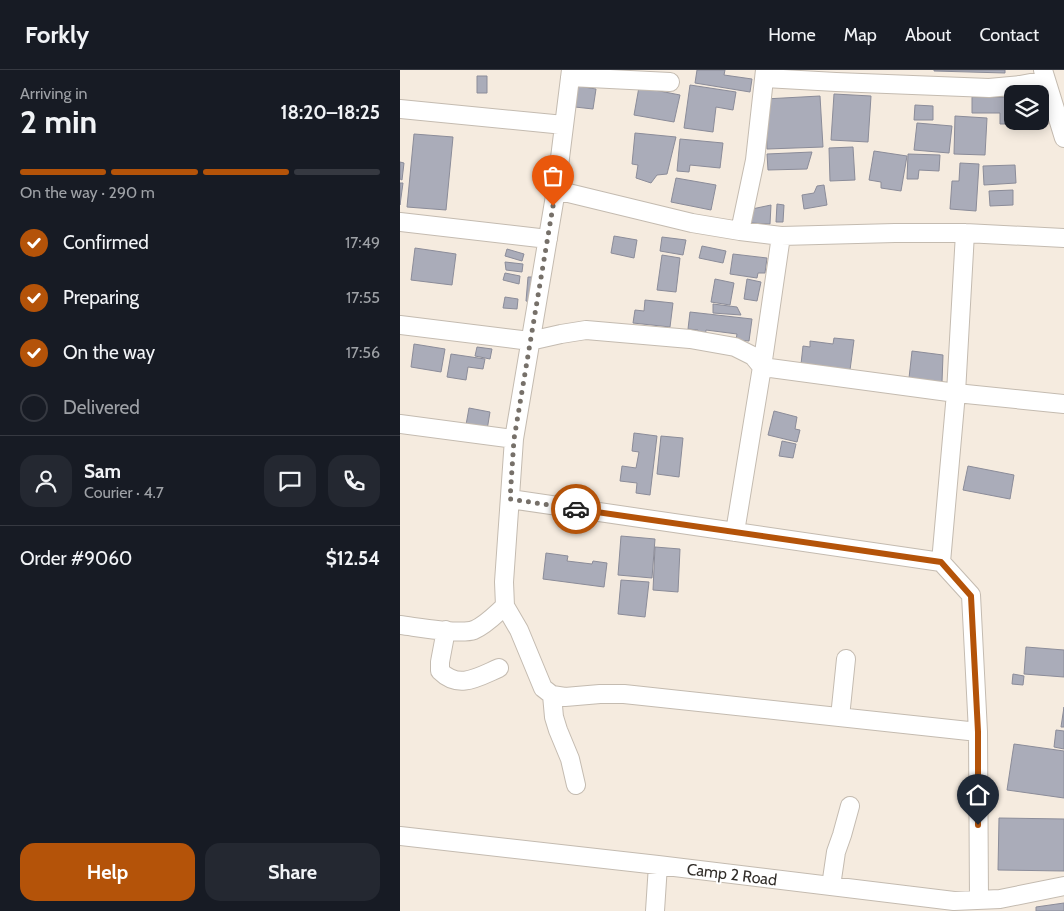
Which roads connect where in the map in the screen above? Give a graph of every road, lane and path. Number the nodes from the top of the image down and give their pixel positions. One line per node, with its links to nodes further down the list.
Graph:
1 (571, 74): 4 (street); 6 (street)
2 (765, 74): 3 (street); 10 (street)
3 (1044, 75): 7 (street)
4 (670, 82)
5 (400, 109): 6 (street)
6 (564, 125): 8 (street)
7 (1064, 138)
8 (556, 190): 10 (street); 14 (street)
9 (400, 222): 14 (street)
10 (740, 231): 12 (street)
11 (965, 233): 12 (street); 13 (street); 18 (street)
12 (781, 236): 17 (street)
13 (1064, 238)
14 (548, 239): 16 (street)
15 (400, 325): 16 (street)
16 (530, 341): 17 (street); 21 (street)
17 (762, 367): 18 (street); 23 (street)
18 (956, 393): 19 (street); 24 (street)
19 (1064, 404)
20 (400, 424): 21 (street)
21 (514, 439): 22 (street)
22 (510, 499): 23 (street); 25 (street)
23 (735, 532): 24 (street)
24 (941, 562): 32 (street)
25 (505, 606): 27 (street); 30 (street)
26 (400, 625): 27 (street)
27 (446, 630): 29 (street)
28 (846, 659): 31 (street)
29 (499, 668)
30 (552, 695): 31 (street); 33 (street)
31 (840, 717): 32 (street)
32 (978, 732): 39 (street)
33 (576, 785)
34 (850, 806): 37 (street)
35 (400, 836): 36 (street, Camp 2 Road)
36 (658, 865): 37 (street, Camp 2 Road); 41 (street)
37 (831, 886): 40 (street, Camp 2 Road)
38 (1064, 886): 39 (street, Camp 2 Road)
39 (979, 900): 40 (street, Camp 2 Road)
40 (953, 906)
41 (654, 911)

